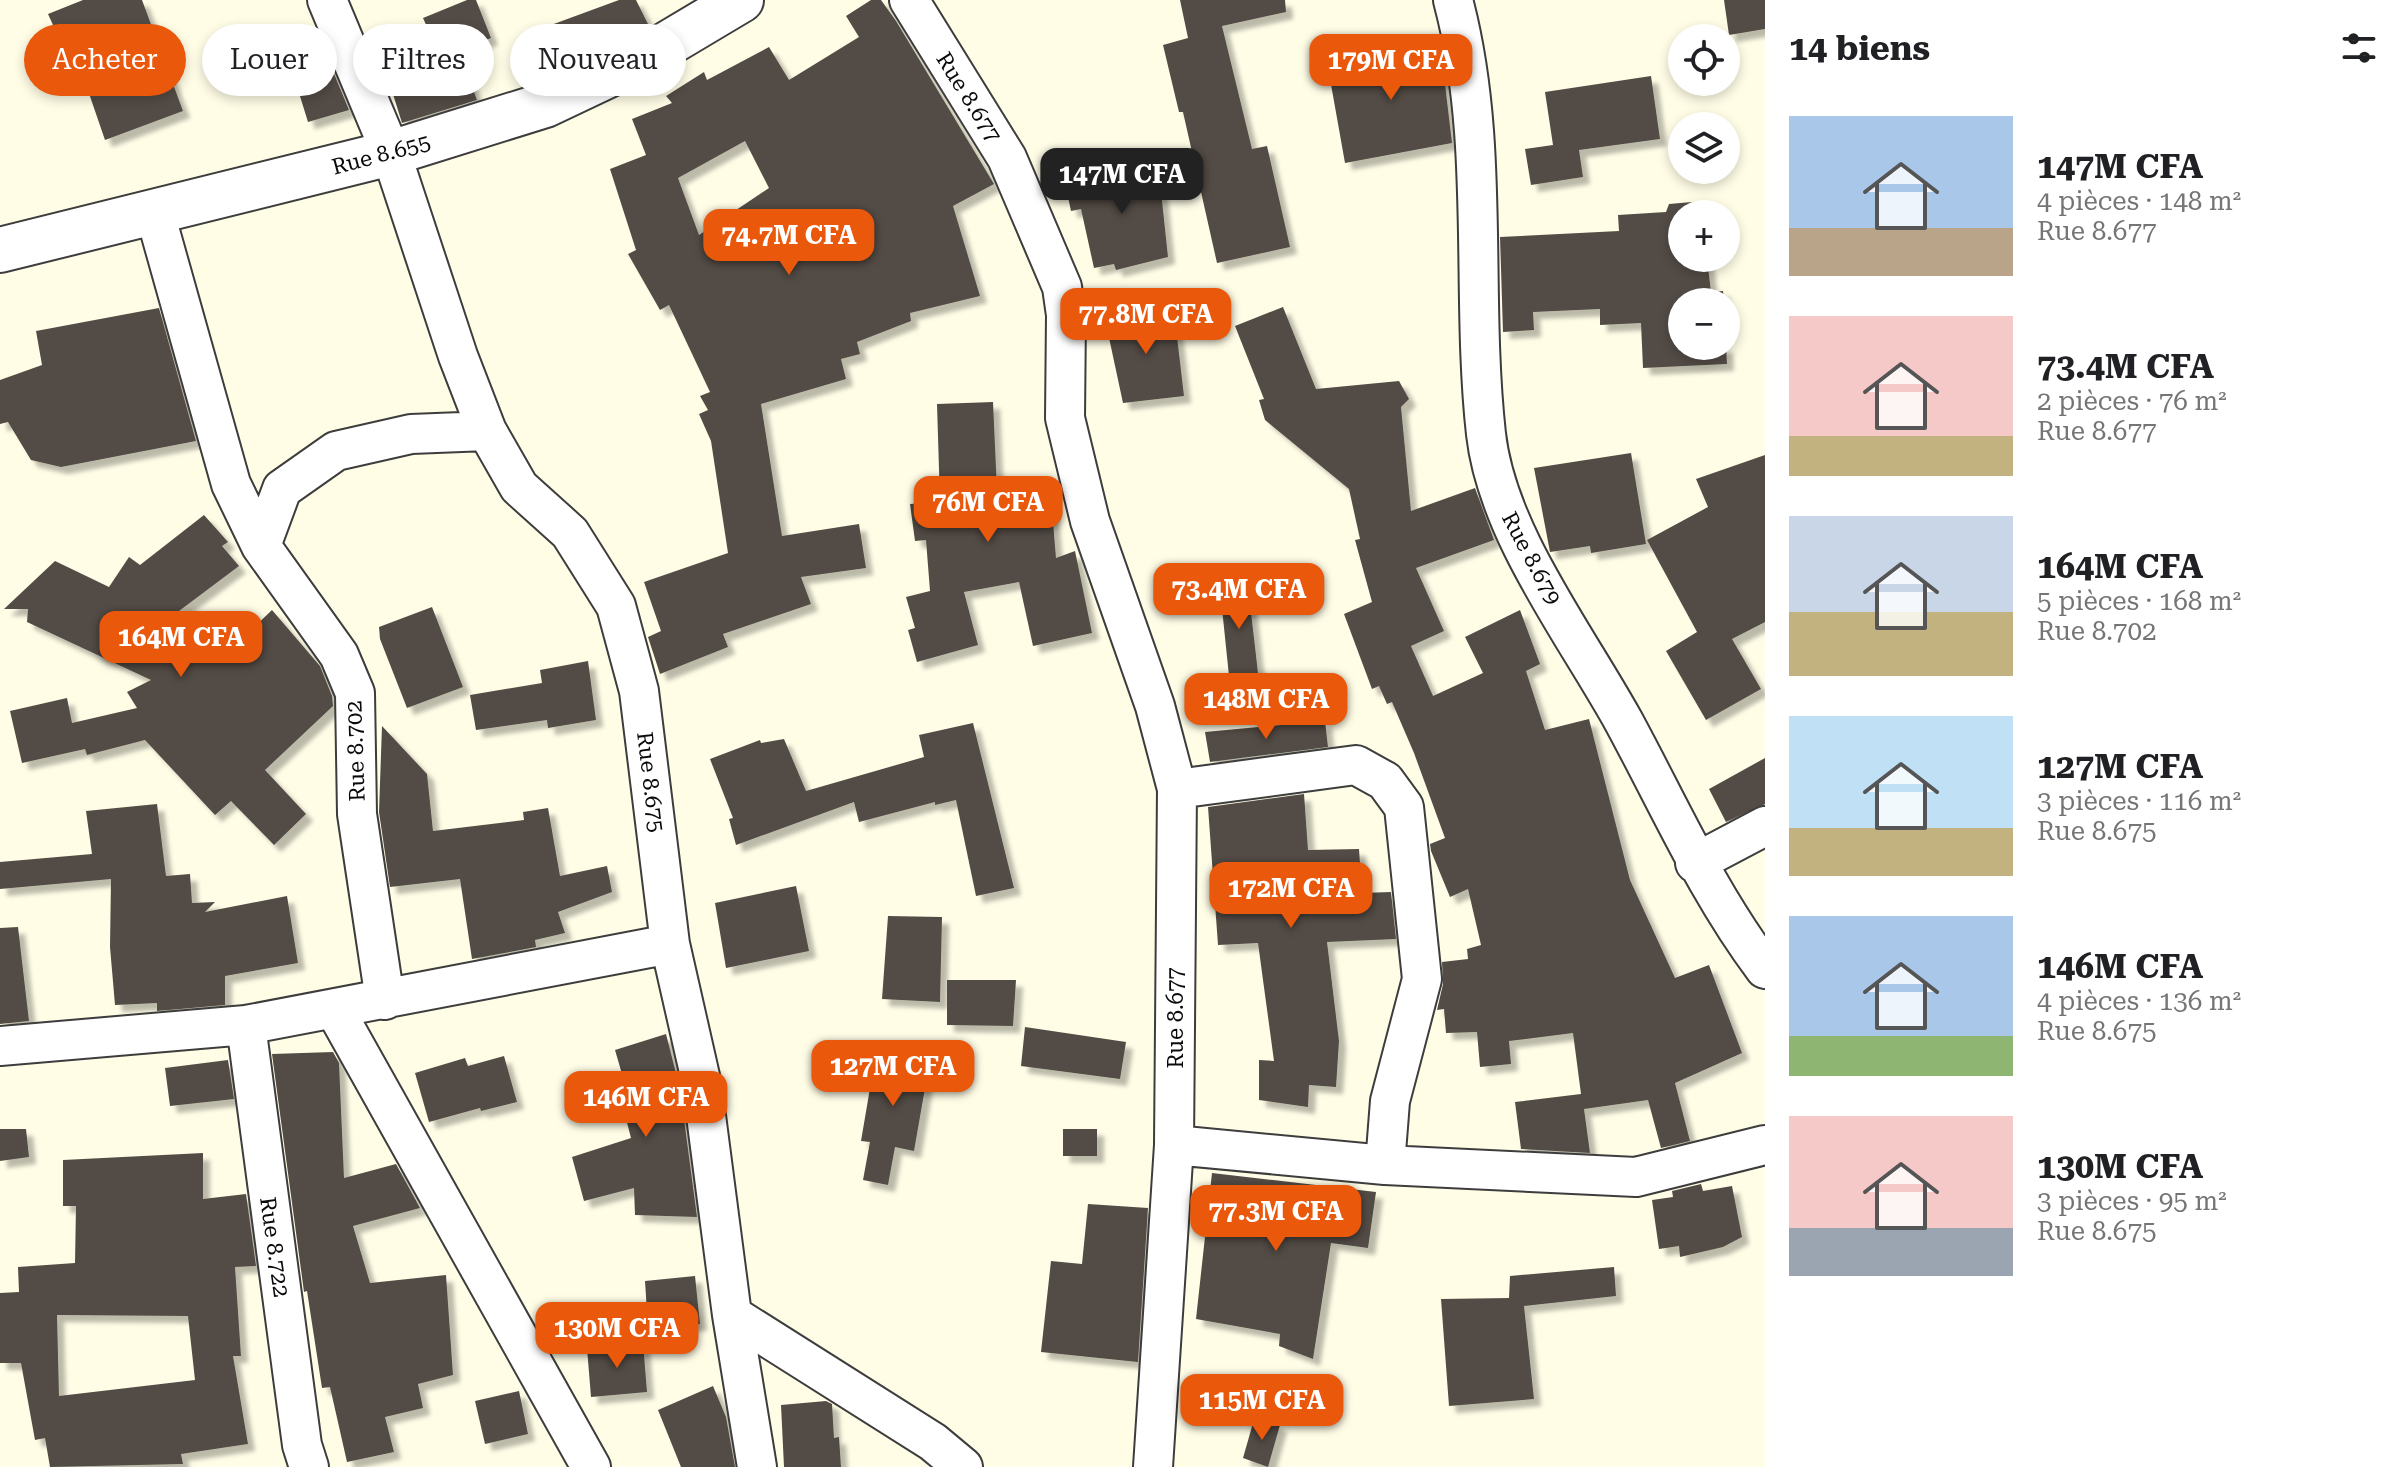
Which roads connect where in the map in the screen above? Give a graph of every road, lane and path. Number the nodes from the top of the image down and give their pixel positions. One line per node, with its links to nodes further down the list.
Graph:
1 (327, 0): 5 (street, Rue 8.675)
2 (741, 0): 5 (street, Rue 8.655)
3 (909, 0): 10 (street, Rue 8.677)
4 (1453, 0): 12 (street, Rue 8.679)
5 (391, 153): 6 (street, Rue 8.655); 8 (street, Rue 8.675)
6 (154, 210): 7 (street, Rue 8.655); 9 (street, Rue 8.702)
7 (0, 250)
8 (487, 431): 9 (street); 13 (street, Rue 8.675)
9 (261, 546): 15 (street, Rue 8.702)
10 (1177, 789): 19 (street, Rue 8.677); 21 (street)
11 (1765, 826): 12 (street)
12 (1695, 863): 14 (street, Rue 8.679)
13 (670, 944): 15 (street); 22 (street, Rue 8.675)
14 (1765, 969)
15 (385, 1000): 16 (street)
16 (335, 1010): 17 (street); 24 (street)
17 (246, 1025): 18 (street); 23 (street, Rue 8.722)
18 (0, 1046)
19 (1174, 1145): 21 (street); 27 (street, Rue 8.677)
20 (1765, 1145): 21 (street)
21 (1385, 1165)
22 (732, 1315): 25 (street, Rue 8.675); 26 (street)
23 (309, 1467)
24 (591, 1467)
25 (757, 1467)
26 (963, 1467)
27 (1153, 1467)

